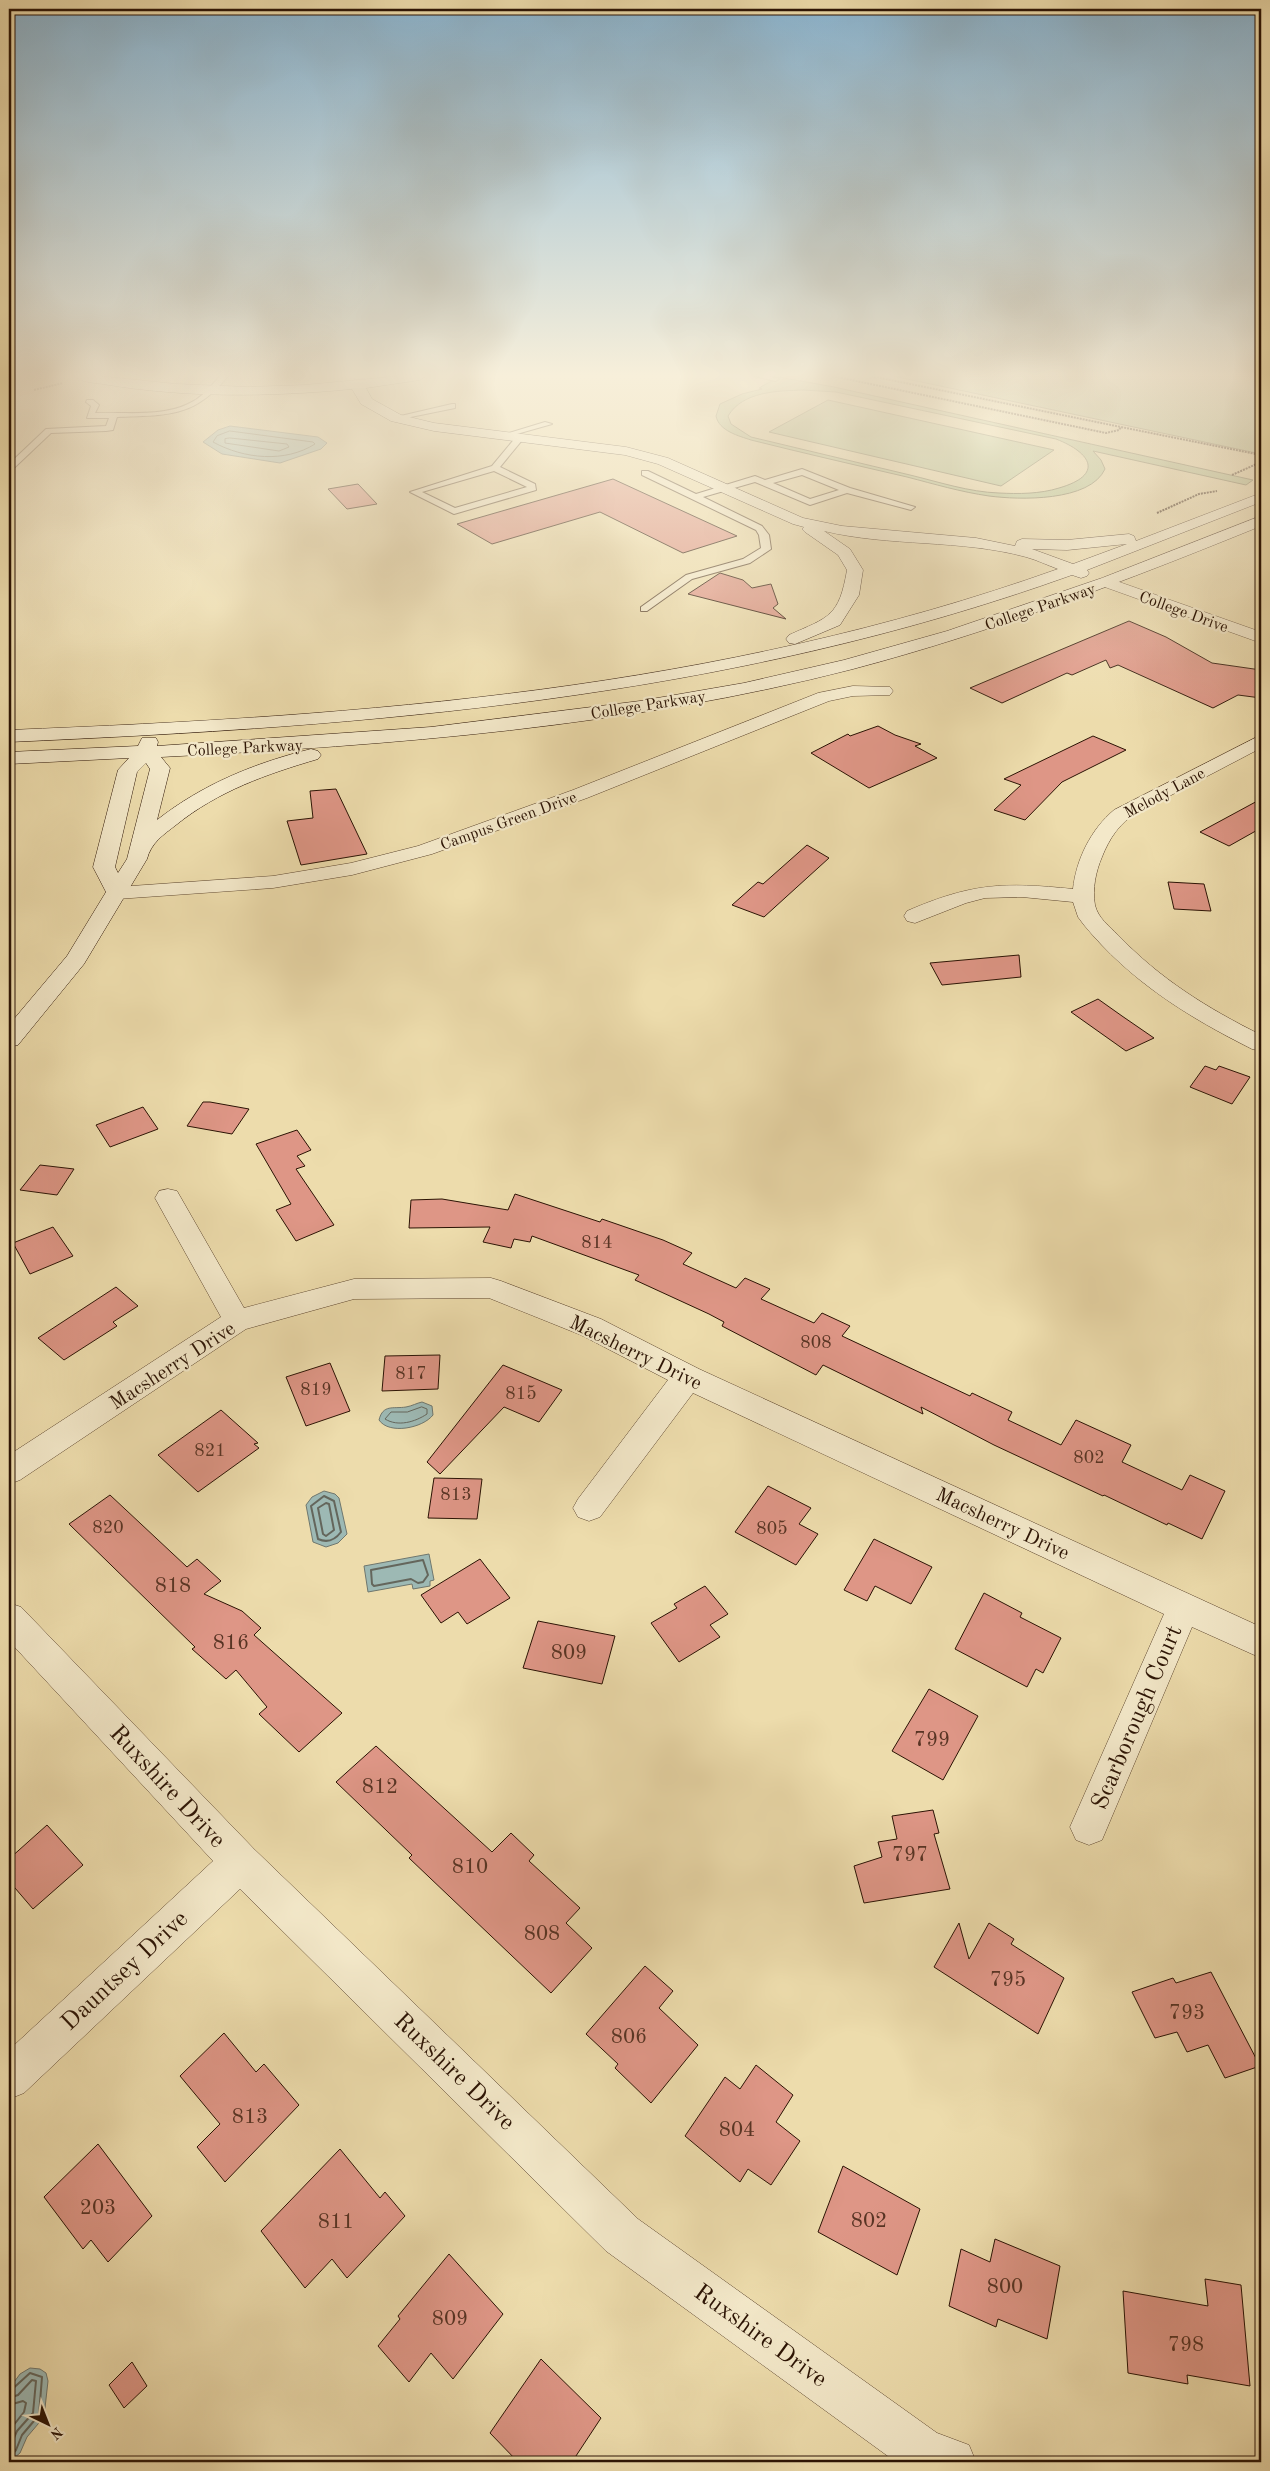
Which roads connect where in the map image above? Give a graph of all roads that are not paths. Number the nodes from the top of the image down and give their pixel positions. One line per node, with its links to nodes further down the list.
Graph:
1 (416, 491): 2 (lane)
2 (522, 491)
3 (683, 491): 9 (lane)
4 (711, 491): 9 (lane)
5 (729, 491): 12 (street)
6 (785, 491): 7 (lane)
7 (843, 491)
8 (852, 491): 11 (lane)
9 (695, 497): 18 (lane)
10 (1261, 497): 14 (street, College Parkway)
11 (910, 507)
12 (798, 521): 15 (street); 20 (street)
13 (1261, 521): 17 (street, College Parkway)
14 (1186, 527): 15 (street); 16 (street, College Parkway)
15 (976, 543): 16 (street, College Drive)
16 (1075, 570): 17 (street, College Drive); 20 (street, College Parkway)
17 (1108, 583): 19 (street, College Drive); 23 (street, College Parkway)
18 (644, 608)
19 (1261, 638)
20 (706, 669): 22 (street, College Parkway)
21 (884, 691): 29 (street, Campus Green Drive)
22 (151, 730): 24 (street, College Parkway); 26 (street)
23 (438, 732): 26 (street, College Parkway); 28 (street)
24 (9, 736)
25 (1261, 740): 30 (street, Melody Lane)
26 (146, 752): 27 (street, College Parkway); 28 (street); 29 (street)
27 (9, 758)
28 (140, 846): 29 (street)
29 (117, 893): 32 (street)
30 (1083, 896): 31 (street); 33 (street, Melody Lane)
31 (915, 916)
32 (9, 1040)
33 (1261, 1044)
34 (168, 1198): 35 (street)
35 (237, 1321): 36 (street, Macsherry Drive); 37 (street, Macsherry Drive)
36 (688, 1377): 38 (street); 39 (street, Macsherry Drive)
37 (9, 1471)
38 (589, 1508)
39 (1184, 1607): 41 (street, Macsherry Drive); 42 (street, Scarborough Court)
40 (9, 1618): 43 (street, Ruxshire Drive)
41 (1261, 1643)
42 (1089, 1827)
43 (240, 1862): 44 (street, Dauntsey Drive); 45 (street, Ruxshire Drive)
44 (9, 2078)
45 (952, 2462)

